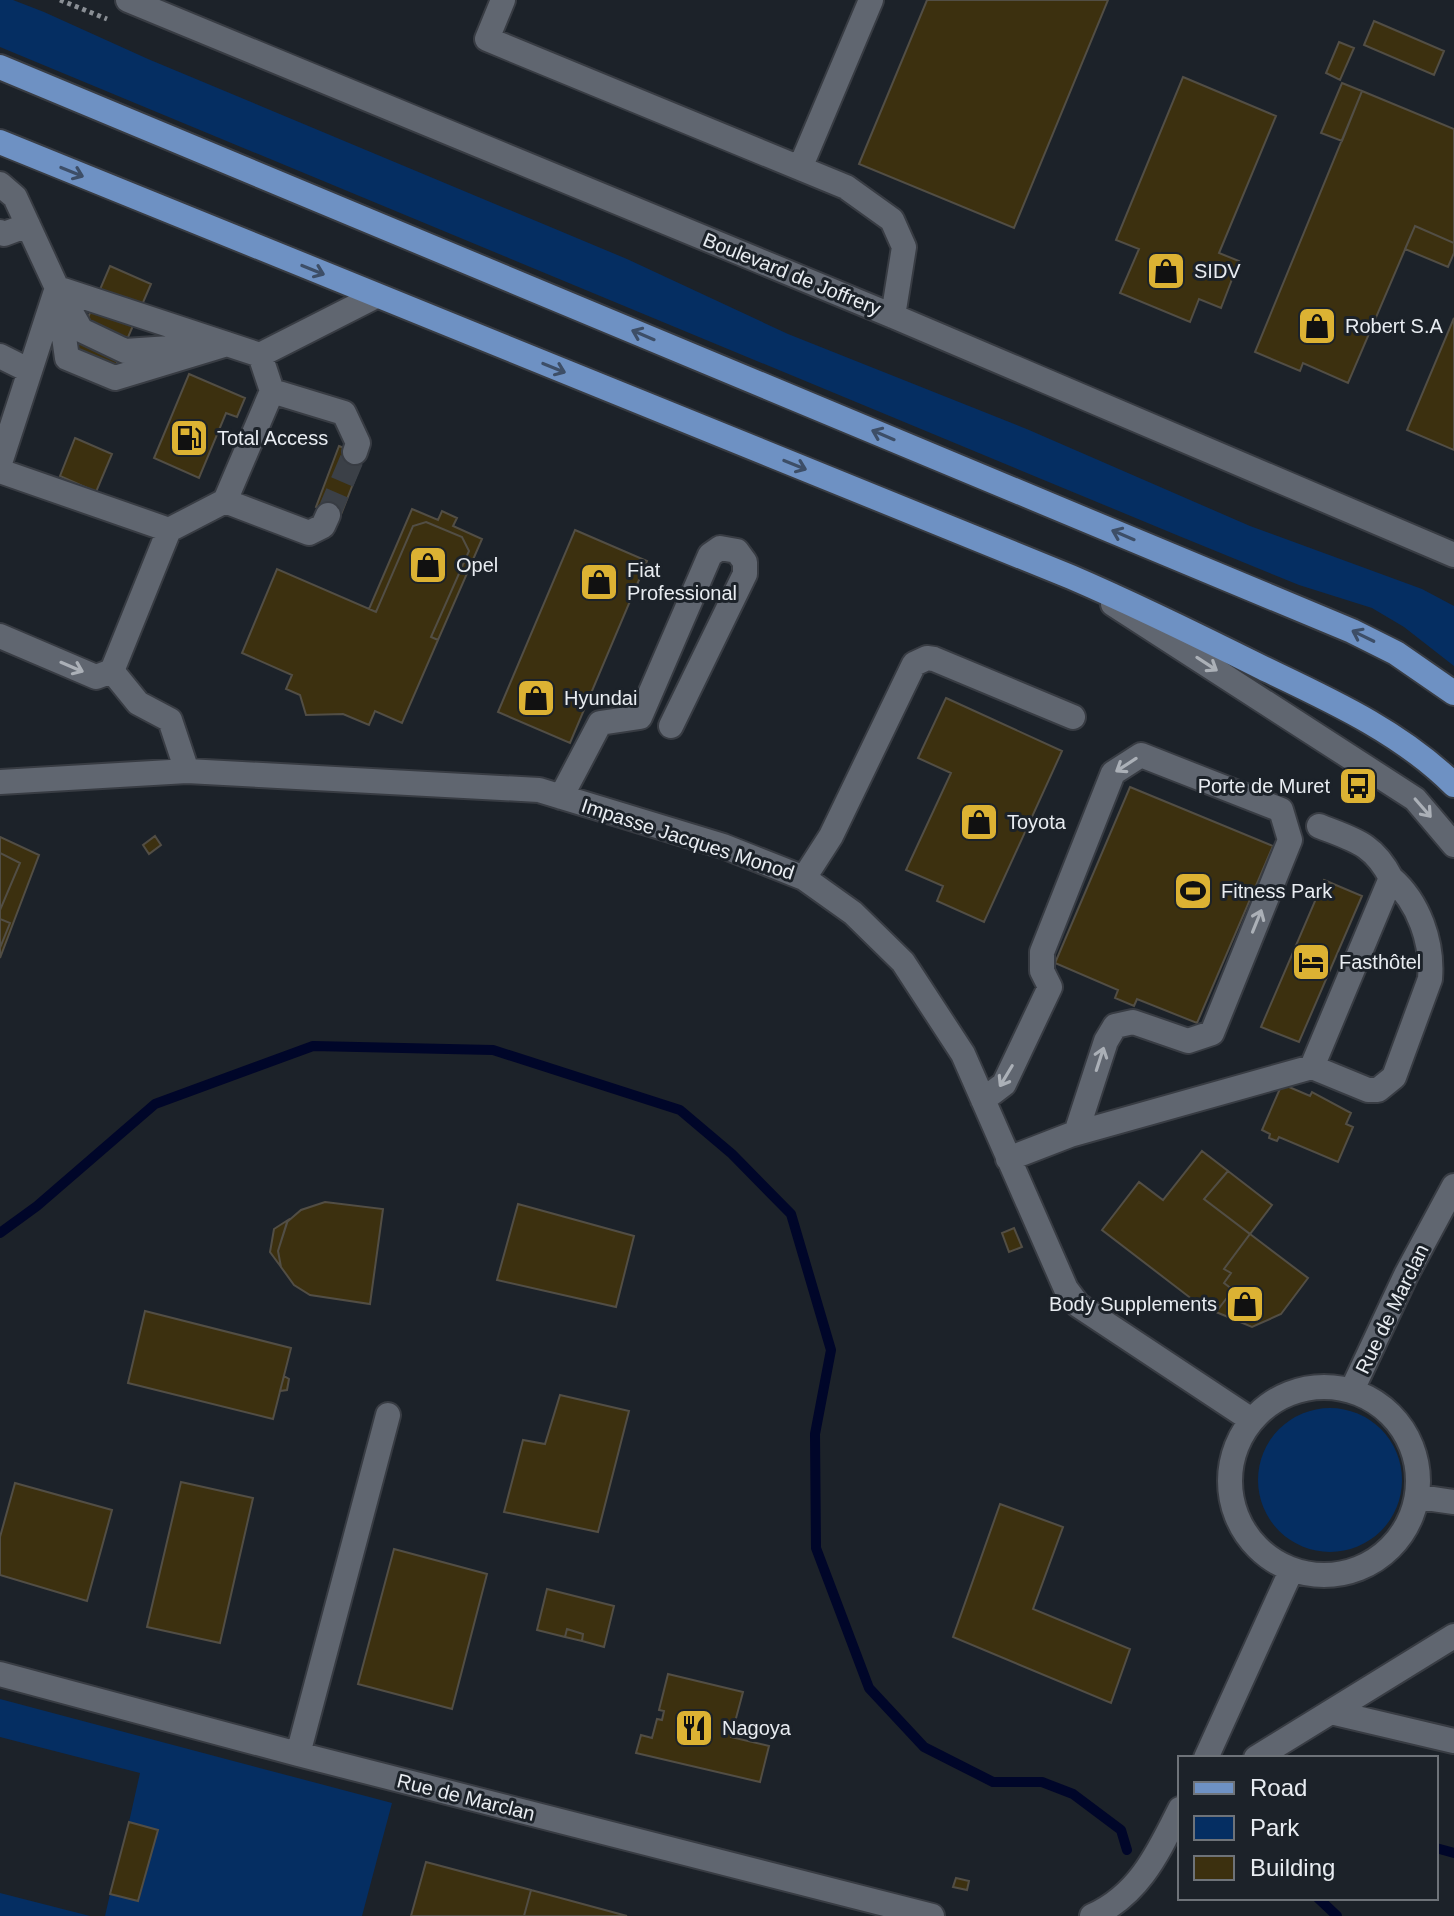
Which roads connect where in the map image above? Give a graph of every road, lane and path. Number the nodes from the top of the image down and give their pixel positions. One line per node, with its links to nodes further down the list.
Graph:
1 (128, 0): 12 (street, Boulevard de Joffrery)
2 (503, 0): 6 (street)
3 (871, 0): 6 (street)
4 (0, 67): 28 (main road, one-way to 4)
5 (0, 142): 11 (main road, one-way to 11)
6 (800, 168): 12 (street)
7 (0, 184): 8 (street)
8 (28, 225): 9 (street); 10 (street)
9 (0, 232)
10 (57, 288): 13 (street); 13 (street); 16 (street)
11 (376, 296): 14 (street); 25 (main road, one-way to 25)
12 (893, 316): 24 (street, Boulevard de Joffrery)
13 (227, 344): 14 (street)
14 (260, 355): 17 (street)
15 (0, 356): 16 (street)
16 (30, 371): 19 (street)
17 (272, 391): 18 (street); 21 (street)
18 (355, 452)
19 (0, 463)
20 (0, 471): 23 (street)
21 (225, 501): 22 (street); 23 (street)
22 (328, 515)
23 (169, 530): 27 (street)
24 (1454, 555)
25 (1071, 577): 33 (main road); 36 (street, one-way to 36)
26 (0, 636): 27 (street, one-way to 27)
27 (112, 671): 31 (street)
28 (1454, 693)
29 (1073, 717): 37 (street)
30 (671, 726): 34 (street)
31 (187, 771): 32 (street, Impasse Jacques Monod); 34 (street, Impasse Jacques Monod)
32 (0, 782)
33 (1454, 785)
34 (561, 797): 37 (street, Impasse Jacques Monod)
35 (1319, 826): 38 (street)
36 (1454, 845)
37 (804, 878): 40 (street, Impasse Jacques Monod)
38 (1391, 878): 39 (street); 39 (street)
39 (1312, 1067): 41 (street)
40 (983, 1100): 41 (street, one-way to 40); 42 (street, Impasse Jacques Monod)
41 (1076, 1133): 42 (street)
42 (1008, 1159): 46 (street, Impasse Jacques Monod)
43 (1454, 1186): 44 (street, Rue de Marclan)
44 (1352, 1390): 46 (street); 47 (street)
45 (388, 1415): 56 (street)
46 (1250, 1419): 49 (street)
47 (1419, 1497): 48 (street); 49 (street)
48 (1454, 1502)
49 (1291, 1571): 57 (street)
50 (1454, 1636): 51 (street)
51 (1429, 1652): 52 (street); 54 (street)
52 (1454, 1658)
53 (0, 1674): 56 (street, Rue de Marclan)
54 (1331, 1712): 55 (street); 58 (street)
55 (1454, 1741)
56 (298, 1754): 60 (street, Rue de Marclan)
57 (1207, 1756)
58 (1259, 1756)
59 (1178, 1813): 61 (street)
60 (932, 1916)
61 (1092, 1916)

